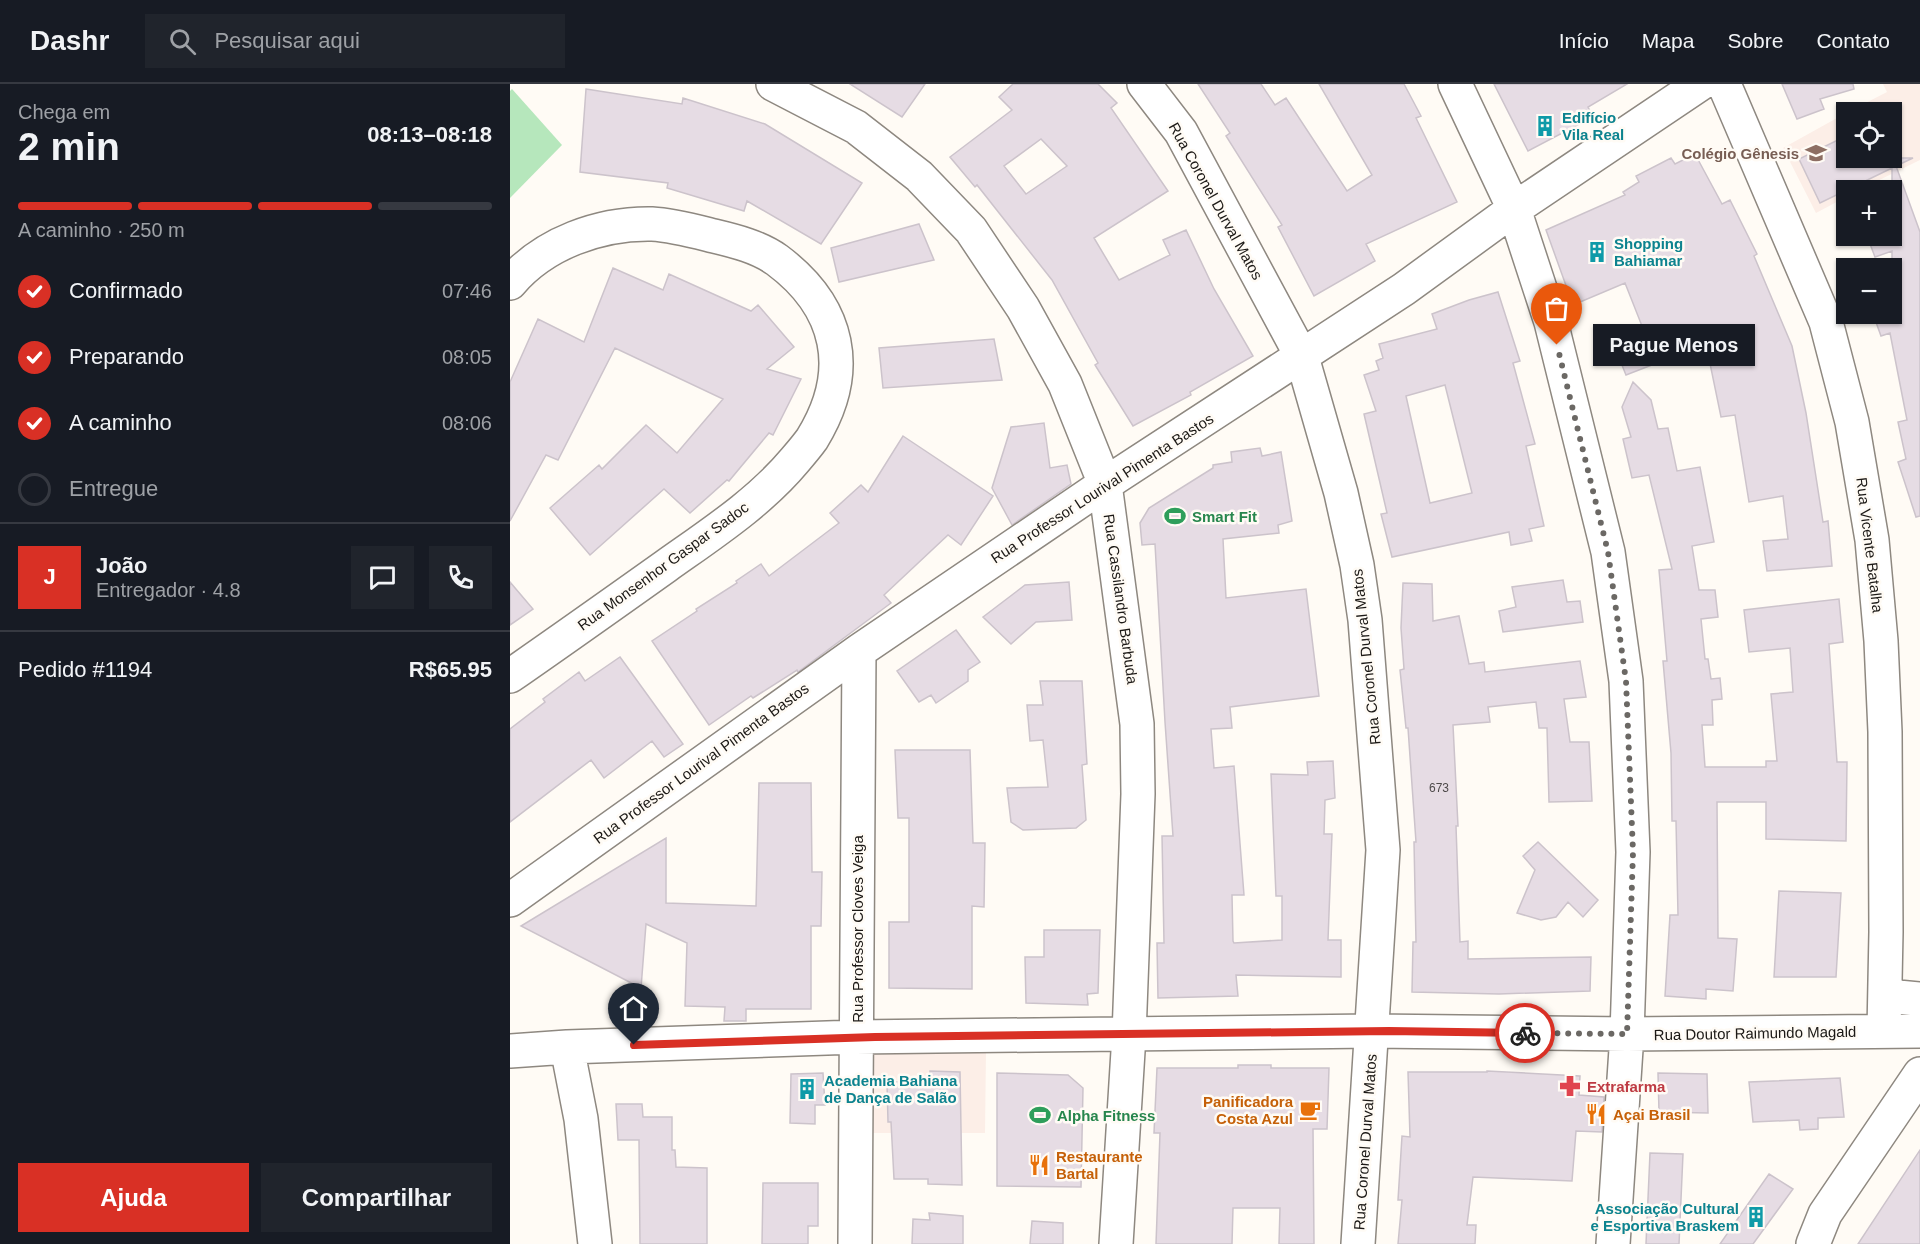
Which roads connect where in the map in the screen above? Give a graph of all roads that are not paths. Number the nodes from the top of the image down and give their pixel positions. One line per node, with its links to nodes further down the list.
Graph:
1 (773, 84): 9 (street, Rua Cassilandro Barbuda)
2 (1144, 84): 8 (street, Rua Coronel Durval Matos)
3 (1455, 84): 6 (street)
4 (1700, 84): 6 (street, Rua Professor Lourival Pimenta Bastos)
5 (1724, 84): 13 (street, Rua Vicente Batalha)
6 (1514, 209): 8 (street, Rua Professor Lourival Pimenta Bastos); 18 (street)
7 (510, 283): 11 (street, Rua Monsenhor Gaspar Sadoc)
8 (1302, 357): 9 (street, Rua Professor Lourival Pimenta Bastos); 15 (street, Rua Coronel Durval Matos)
9 (1105, 484): 10 (street, Rua Professor Lourival Pimenta Bastos); 19 (street, Rua Cassilandro Barbuda)
10 (859, 651): 12 (street, Rua Professor Lourival Pimenta Bastos); 20 (street, Rua Professor Cloves Veiga)
11 (510, 676)
12 (510, 900)
13 (1885, 991): 14 (street); 16 (street, Rua Vicente Batalha)
14 (1920, 999)
15 (1372, 1031): 18 (street, Rua Doutor Raimundo Magald); 19 (street, Rua Doutor Raimundo Magald); 28 (street, Rua Coronel Durval Matos)
16 (1884, 1031): 17 (street, Rua Doutor Raimundo Magald); 18 (street, Rua Doutor Raimundo Magald)
17 (1920, 1031)
18 (1627, 1034): 29 (street)
19 (1130, 1035): 20 (street, Rua Doutor Raimundo Magald); 27 (street, Rua Cassilandro Barbuda)
20 (856, 1037): 21 (street, Rua Doutor Raimundo Magald); 26 (street, Rua Professor Cloves Veiga)
21 (567, 1047): 22 (street, Rua Doutor Raimundo Magald); 25 (street)
22 (510, 1051)
23 (1920, 1074): 24 (street)
24 (1825, 1214): 30 (street); 31 (street)
25 (595, 1244)
26 (855, 1244)
27 (1116, 1244)
28 (1358, 1244)
29 (1613, 1244)
30 (1804, 1244)
31 (1814, 1244)

